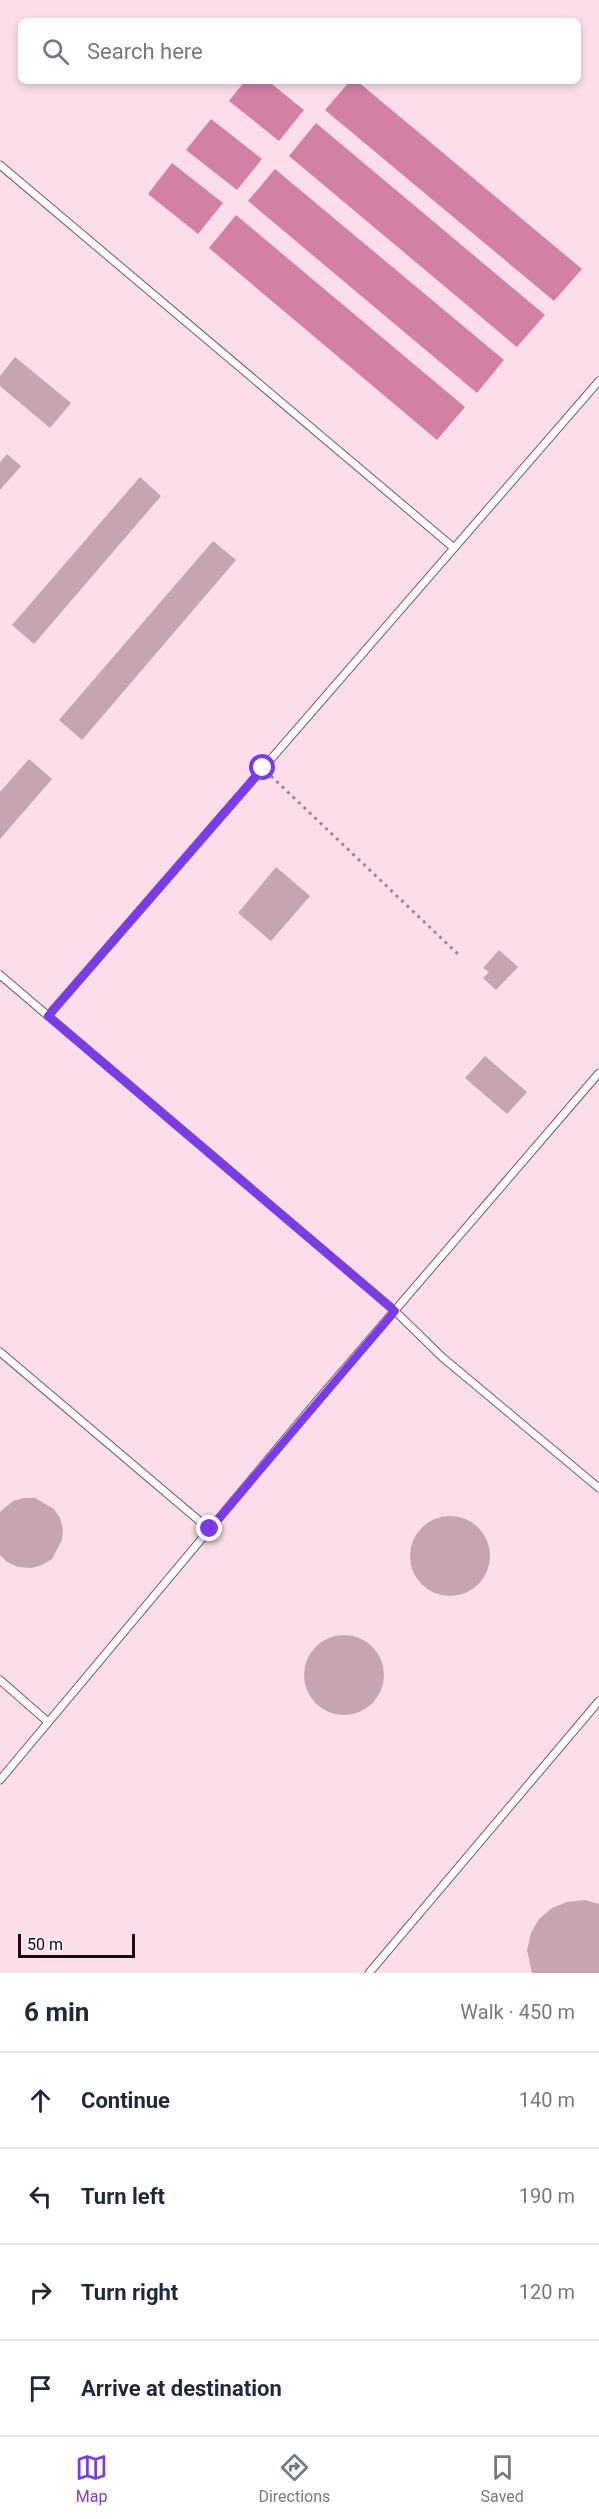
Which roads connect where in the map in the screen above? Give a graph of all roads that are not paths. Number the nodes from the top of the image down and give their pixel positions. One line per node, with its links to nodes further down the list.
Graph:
1 (0, 165): 3 (lane)
2 (599, 381): 3 (lane)
3 (454, 548): 5 (lane)
4 (0, 975): 5 (lane)
5 (48, 1016): 7 (lane)
6 (599, 1073): 7 (lane)
7 (395, 1311): 9 (lane); 10 (lane)
8 (0, 1352): 10 (lane)
9 (599, 1488)
10 (210, 1529): 13 (lane)
11 (0, 1680): 13 (lane)
12 (599, 1701): 15 (lane)
13 (48, 1722): 14 (lane)
14 (0, 1780)
15 (369, 1973)

